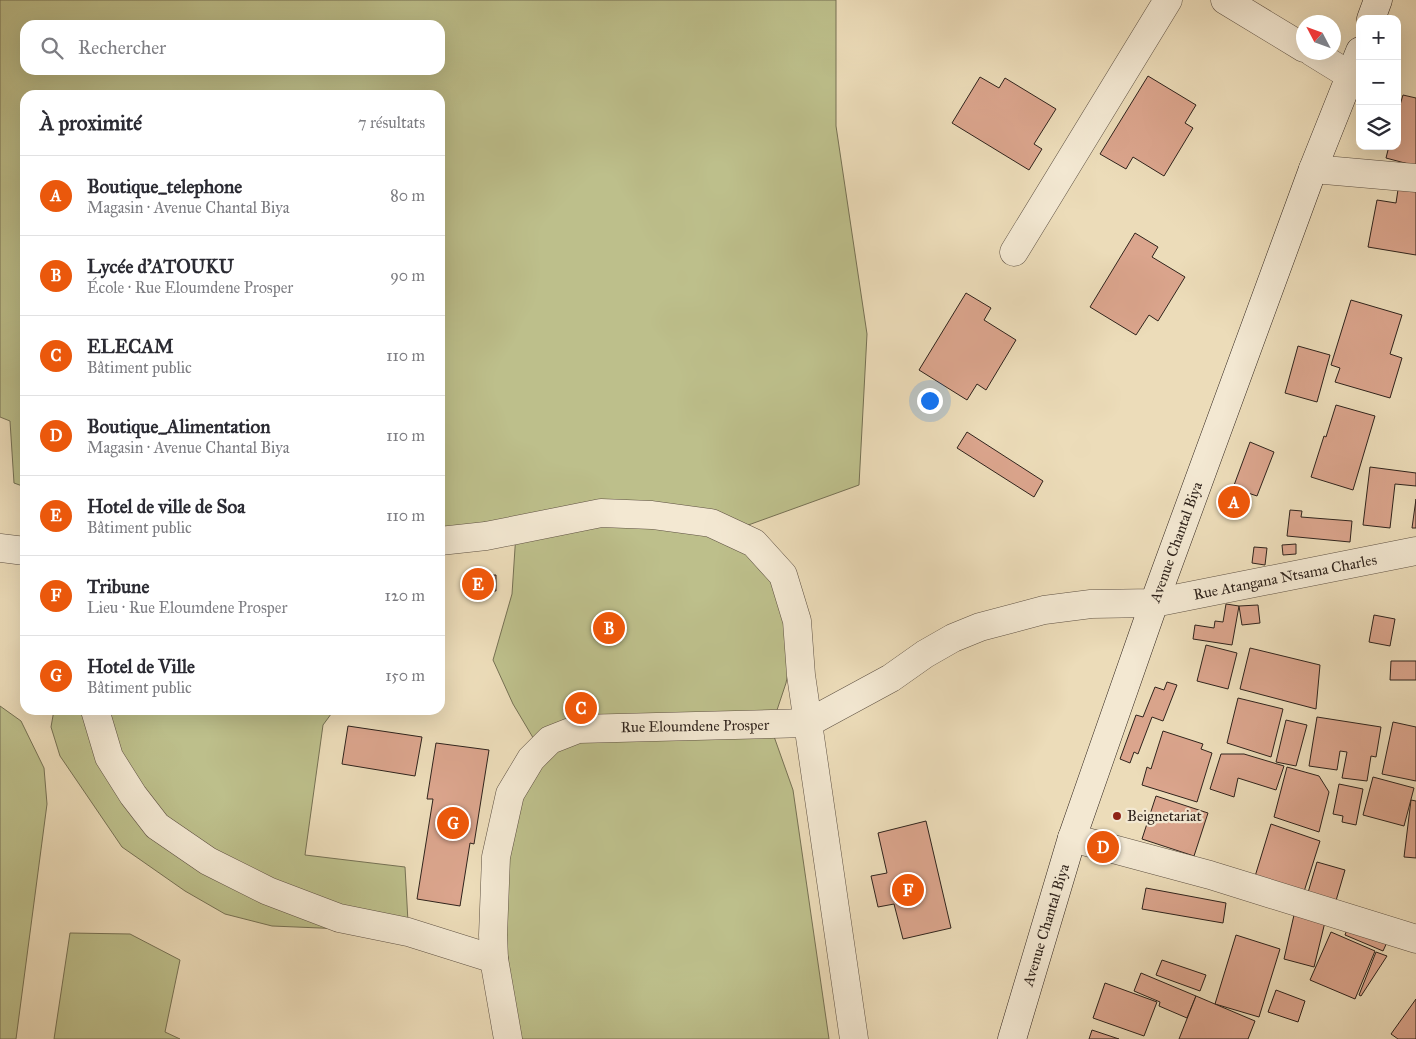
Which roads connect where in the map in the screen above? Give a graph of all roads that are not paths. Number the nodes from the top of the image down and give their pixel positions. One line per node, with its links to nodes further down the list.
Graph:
1 (1168, 0): 10 (street)
2 (1225, 0): 5 (street)
3 (1378, 0): 4 (street)
4 (1372, 15)
5 (1296, 43)
6 (1341, 60): 7 (street)
7 (1355, 64): 8 (street, Avenue Chantal Biya)
8 (1313, 169): 9 (street); 15 (street, Avenue Chantal Biya)
9 (1416, 178)
10 (1014, 252)
11 (445, 540): 17 (street)
12 (0, 548): 13 (street)
13 (20, 550)
14 (1416, 551): 15 (street, Rue Atangana Ntsama Charles)
15 (1154, 603): 17 (street, Rue Atangana Ntsama Charles); 18 (street, Avenue Chantal Biya)
16 (96, 715): 20 (street)
17 (808, 724): 20 (street, Rue Eloumdene Prosper); 22 (street)
18 (1072, 838): 19 (street); 23 (street, Avenue Chantal Biya)
19 (1416, 939)
20 (494, 960): 21 (street, Rue Eloumdene Prosper)
21 (508, 1039)
22 (854, 1039)
23 (1012, 1039)

